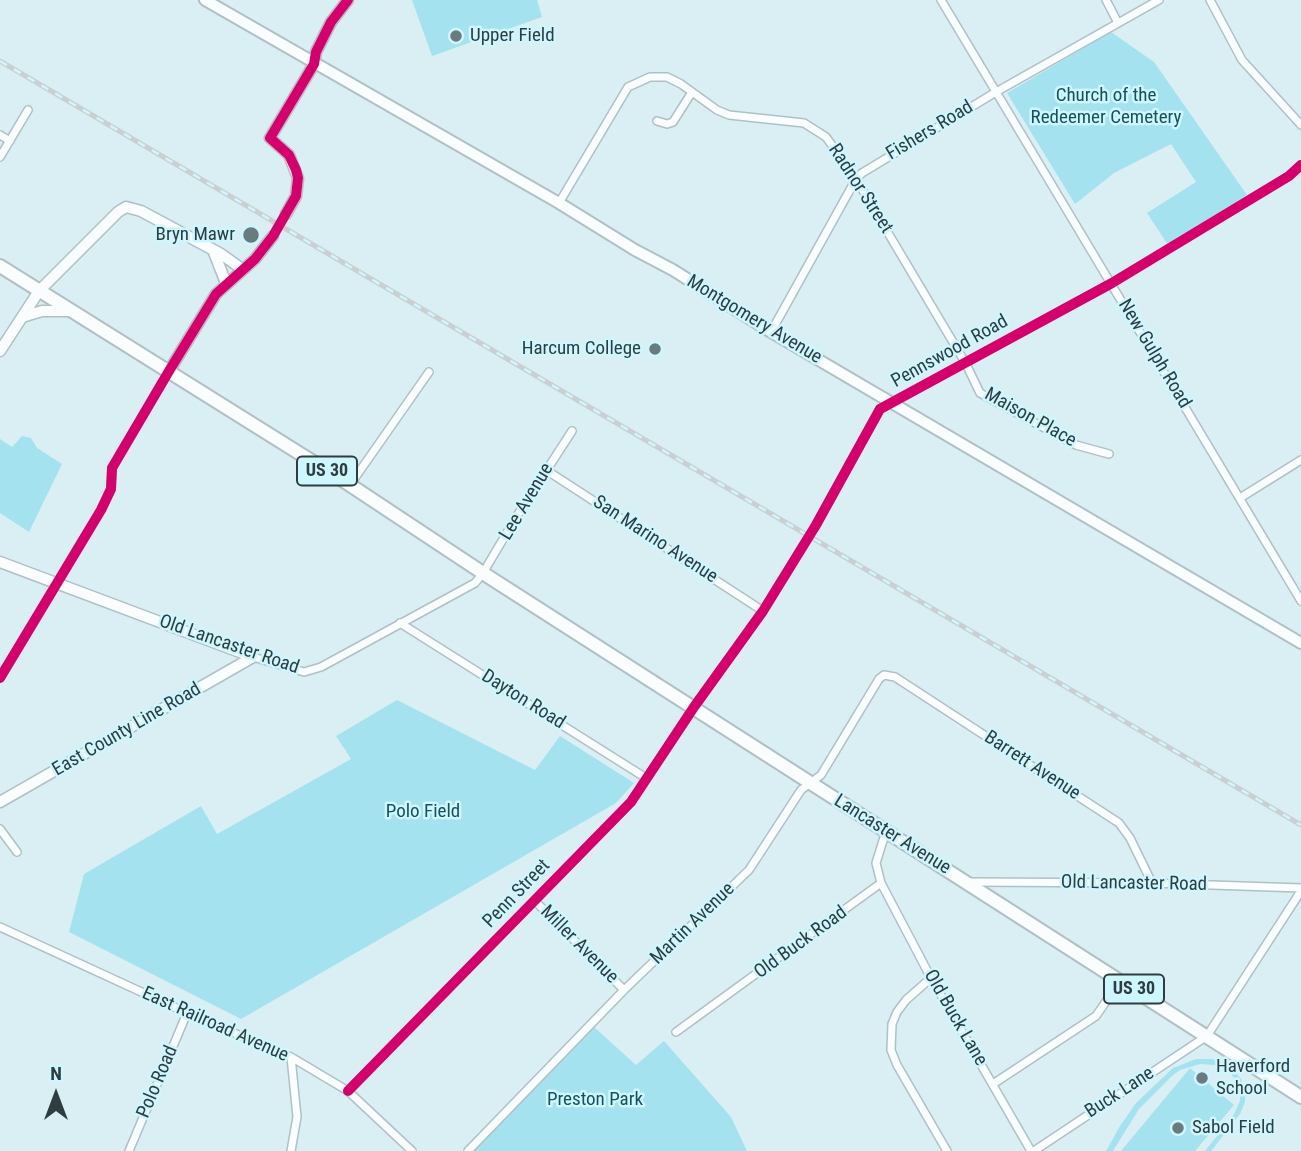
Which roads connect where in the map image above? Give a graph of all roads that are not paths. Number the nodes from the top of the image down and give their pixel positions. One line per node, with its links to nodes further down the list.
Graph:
1 (205, 0): 8 (main road, Montgomery Avenue)
2 (348, 0): 8 (street)
3 (941, 0): 10 (street, New Gulph Road)
4 (1106, 0): 7 (street)
5 (1159, 0): 7 (street, Fishers Road)
6 (1210, 0): 13 (street)
7 (1118, 23): 10 (street, Fishers Road)
8 (314, 64): 19 (main road, Montgomery Avenue); 20 (street)
9 (692, 92): 12 (street); 18 (street, Radnor Street); 19 (street, Radnor Street)
10 (996, 92): 18 (street, Fishers Road); 26 (street, New Gulph Road)
11 (28, 110): 15 (street)
12 (657, 121)
13 (1301, 125)
14 (0, 135): 15 (street)
15 (10, 141): 16 (street)
16 (0, 157)
17 (1301, 165): 26 (street, Pennswood Road)
18 (856, 179): 30 (street, Fishers Road); 32 (street, Radnor Street)
19 (559, 203): 30 (main road, Montgomery Avenue)
20 (286, 214)
21 (273, 236): 24 (street)
22 (212, 249): 24 (street); 25 (street); 27 (street)
23 (0, 265): 27 (highway, US 30)
24 (242, 269): 25 (street)
25 (226, 283): 33 (street)
26 (1112, 283): 32 (street, Pennswood Road); 41 (street, New Gulph Road)
27 (39, 291): 28 (highway, US 30); 29 (street)
28 (73, 311): 29 (street); 33 (highway, US 30)
29 (21, 317): 31 (street)
30 (771, 332): 35 (main road, Montgomery Avenue)
31 (0, 351)
32 (966, 363): 35 (street, Pennswood Road); 37 (street, Maison Place)
33 (169, 371): 40 (highway, US 30); 44 (street)
34 (429, 372): 40 (street)
35 (894, 403): 46 (street, Pennswood Road, bridge); 48 (main road, Montgomery Avenue)
36 (572, 431): 39 (street, Lee Avenue)
37 (1109, 454)
38 (1301, 460): 41 (street)
39 (546, 470): 43 (street, Lee Avenue); 46 (street, San Marino Avenue)
40 (350, 485): 43 (highway, US 30)
41 (1240, 498): 45 (street, New Gulph Road)
42 (0, 562): 44 (street, Old Lancaster Road)
43 (483, 573): 47 (street, Old Lancaster Road); 52 (highway, Lancaster Avenue / US 30)
44 (58, 583): 49 (street, Old Lancaster Road); 51 (street)
45 (1301, 601)
46 (763, 611): 52 (street, Pennswood Road)
47 (400, 623): 49 (street, Old Lancaster Road); 53 (street, Dayton Road)
48 (1301, 643)
49 (253, 657): 55 (street, East County Line Road)
50 (886, 674): 54 (street, Martin Avenue); 61 (street, Barrett Avenue)
51 (0, 678)
52 (694, 707): 53 (street, Penn Street); 54 (highway, Lancaster Avenue / US 30)
53 (646, 778): 63 (street, Penn Street)
54 (809, 782): 57 (highway, Lancaster Avenue / US 30); 67 (street, Martin Avenue)
55 (0, 802)
56 (0, 829): 58 (street)
57 (886, 831): 59 (highway, Lancaster Avenue / US 30); 60 (street)
58 (17, 852)
59 (967, 882): 61 (street, Old Lancaster Road); 66 (highway, Lancaster Avenue / US 30)
60 (881, 883): 65 (street, Old Buck Lane); 69 (street, Old Buck Road)
61 (1152, 883): 62 (street, Old Lancaster Road)
62 (1301, 890): 70 (street)
63 (534, 901): 67 (street, Miller Avenue); 73 (street, Penn Street)
64 (0, 927): 68 (street, East Railroad Avenue)
65 (931, 978): 72 (street, Old Buck Lane); 79 (street)
66 (1120, 981): 70 (highway, Lancaster Avenue / US 30); 72 (street)
67 (624, 990): 78 (street, Martin Avenue)
68 (187, 1013): 71 (street, East Railroad Avenue); 75 (street, Polo Road)
69 (676, 1032)
70 (1207, 1036): 74 (highway, Lancaster Avenue / US 30); 80 (street, Buck Lane)
71 (292, 1057): 73 (street, East Railroad Avenue); 76 (street)
72 (993, 1084): 80 (street, Old Buck Lane)
73 (348, 1091): 77 (street, East Railroad Avenue)
74 (1301, 1097)
75 (129, 1151)
76 (291, 1151)
77 (412, 1151)
78 (468, 1151)
79 (947, 1151)
80 (1032, 1151)

